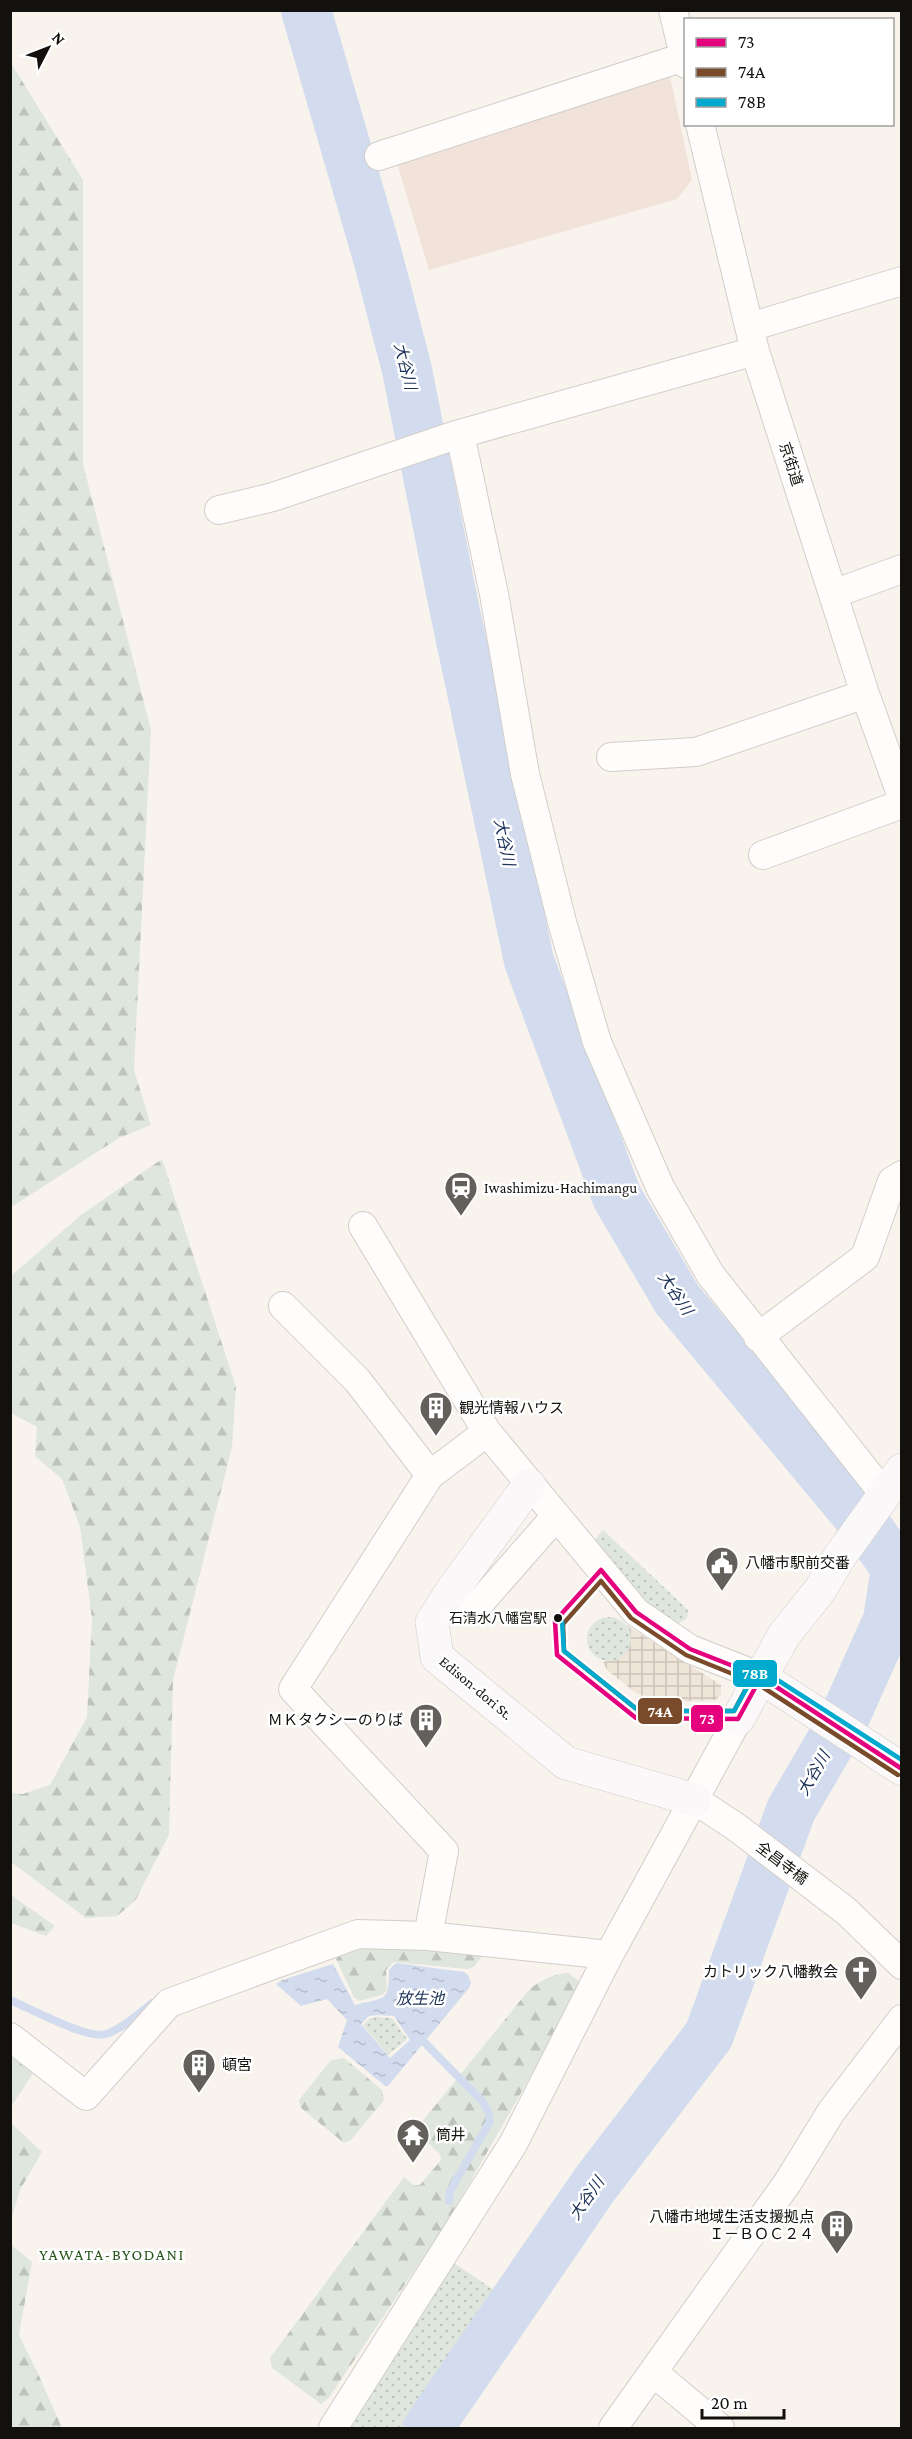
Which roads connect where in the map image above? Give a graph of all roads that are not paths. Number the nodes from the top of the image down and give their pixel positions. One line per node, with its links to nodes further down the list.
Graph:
1 (673, 10): 2 (street)
2 (684, 56)
3 (684, 60): 5 (street)
4 (700, 126): 7 (street, 京街道)
5 (379, 156)
6 (902, 281): 7 (street)
7 (752, 339): 8 (street); 11 (street, 京街道)
8 (458, 434): 9 (street); 20 (street)
9 (219, 510)
10 (902, 569): 11 (street)
11 (833, 594): 12 (street, 京街道)
12 (865, 694): 13 (street); 14 (street, 京街道)
13 (610, 757)
14 (902, 797)
15 (902, 804): 16 (street)
16 (763, 855)
17 (902, 1175): 20 (street)
18 (363, 1226): 21 (street)
19 (283, 1306): 22 (street)
20 (758, 1337): 24 (street)
21 (487, 1432): 22 (street); 23 (street)
22 (430, 1475): 31 (street)
23 (529, 1485): 25 (street); 26 (street, Edison-dori St.)
24 (887, 1489): 27 (street)
25 (556, 1516): 26 (street); 27 (street)
26 (451, 1592): 30 (street, Edison-dori St.)
27 (761, 1677): 28 (street); 29 (street)
28 (738, 1719): 30 (street)
29 (896, 1765)
30 (695, 1800): 32 (street); 33 (street, 全昌寺橋)
31 (428, 1936): 32 (street); 35 (street)
32 (609, 1955): 37 (street)
33 (902, 1965)
34 (902, 2019): 36 (street)
35 (10, 2037)
36 (653, 2372): 38 (street); 39 (street)
37 (333, 2428)
38 (613, 2428)
39 (720, 2428)

